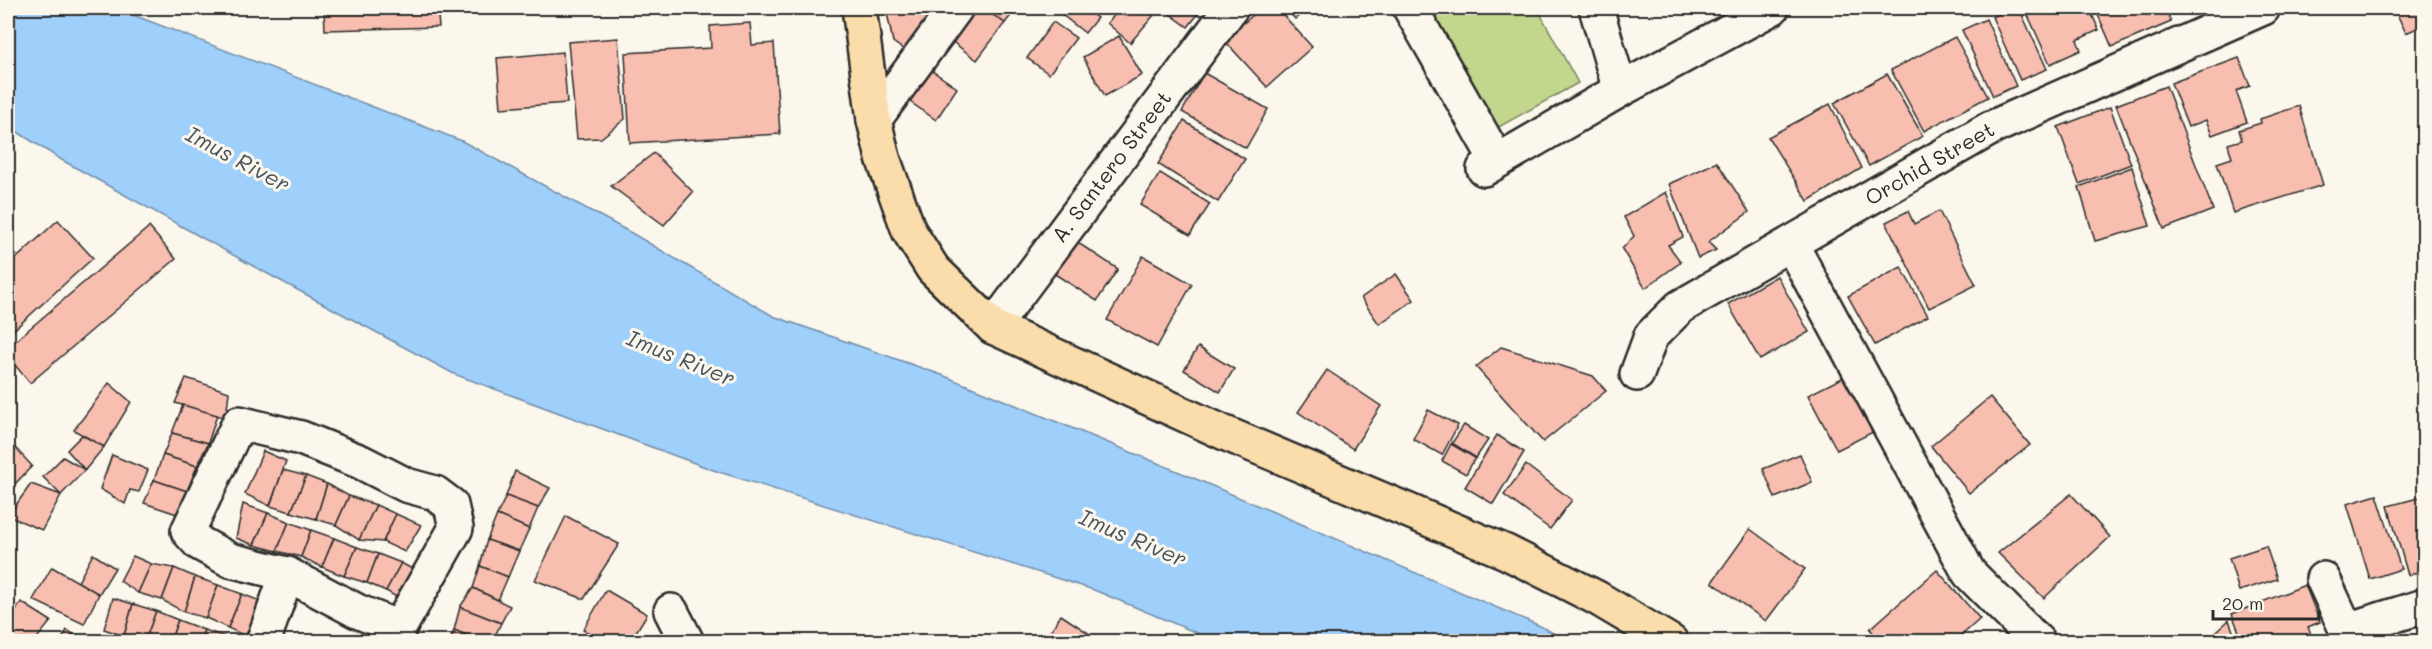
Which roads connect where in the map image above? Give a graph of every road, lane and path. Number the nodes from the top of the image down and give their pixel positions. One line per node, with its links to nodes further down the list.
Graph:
1 (859, 8): 9 (main road)
2 (956, 8): 9 (street)
3 (1231, 8): 11 (street, A. Santero Street)
4 (1410, 8): 8 (street)
5 (1596, 8): 8 (street)
6 (1772, 8): 8 (street)
7 (2263, 8): 10 (street, Orchid Street)
8 (1620, 90)
9 (874, 120): 11 (main road)
10 (1791, 244): 12 (street, Orchid Street); 22 (street)
11 (993, 327): 21 (main road)
12 (1637, 374)
13 (287, 574): 17 (street); 17 (street); 19 (street)
14 (2323, 579): 18 (street)
15 (2424, 606): 18 (street)
16 (671, 610): 20 (street)
17 (397, 635)
18 (2349, 636)
19 (263, 642)
20 (687, 642)
21 (1671, 642)
22 (2038, 642)

